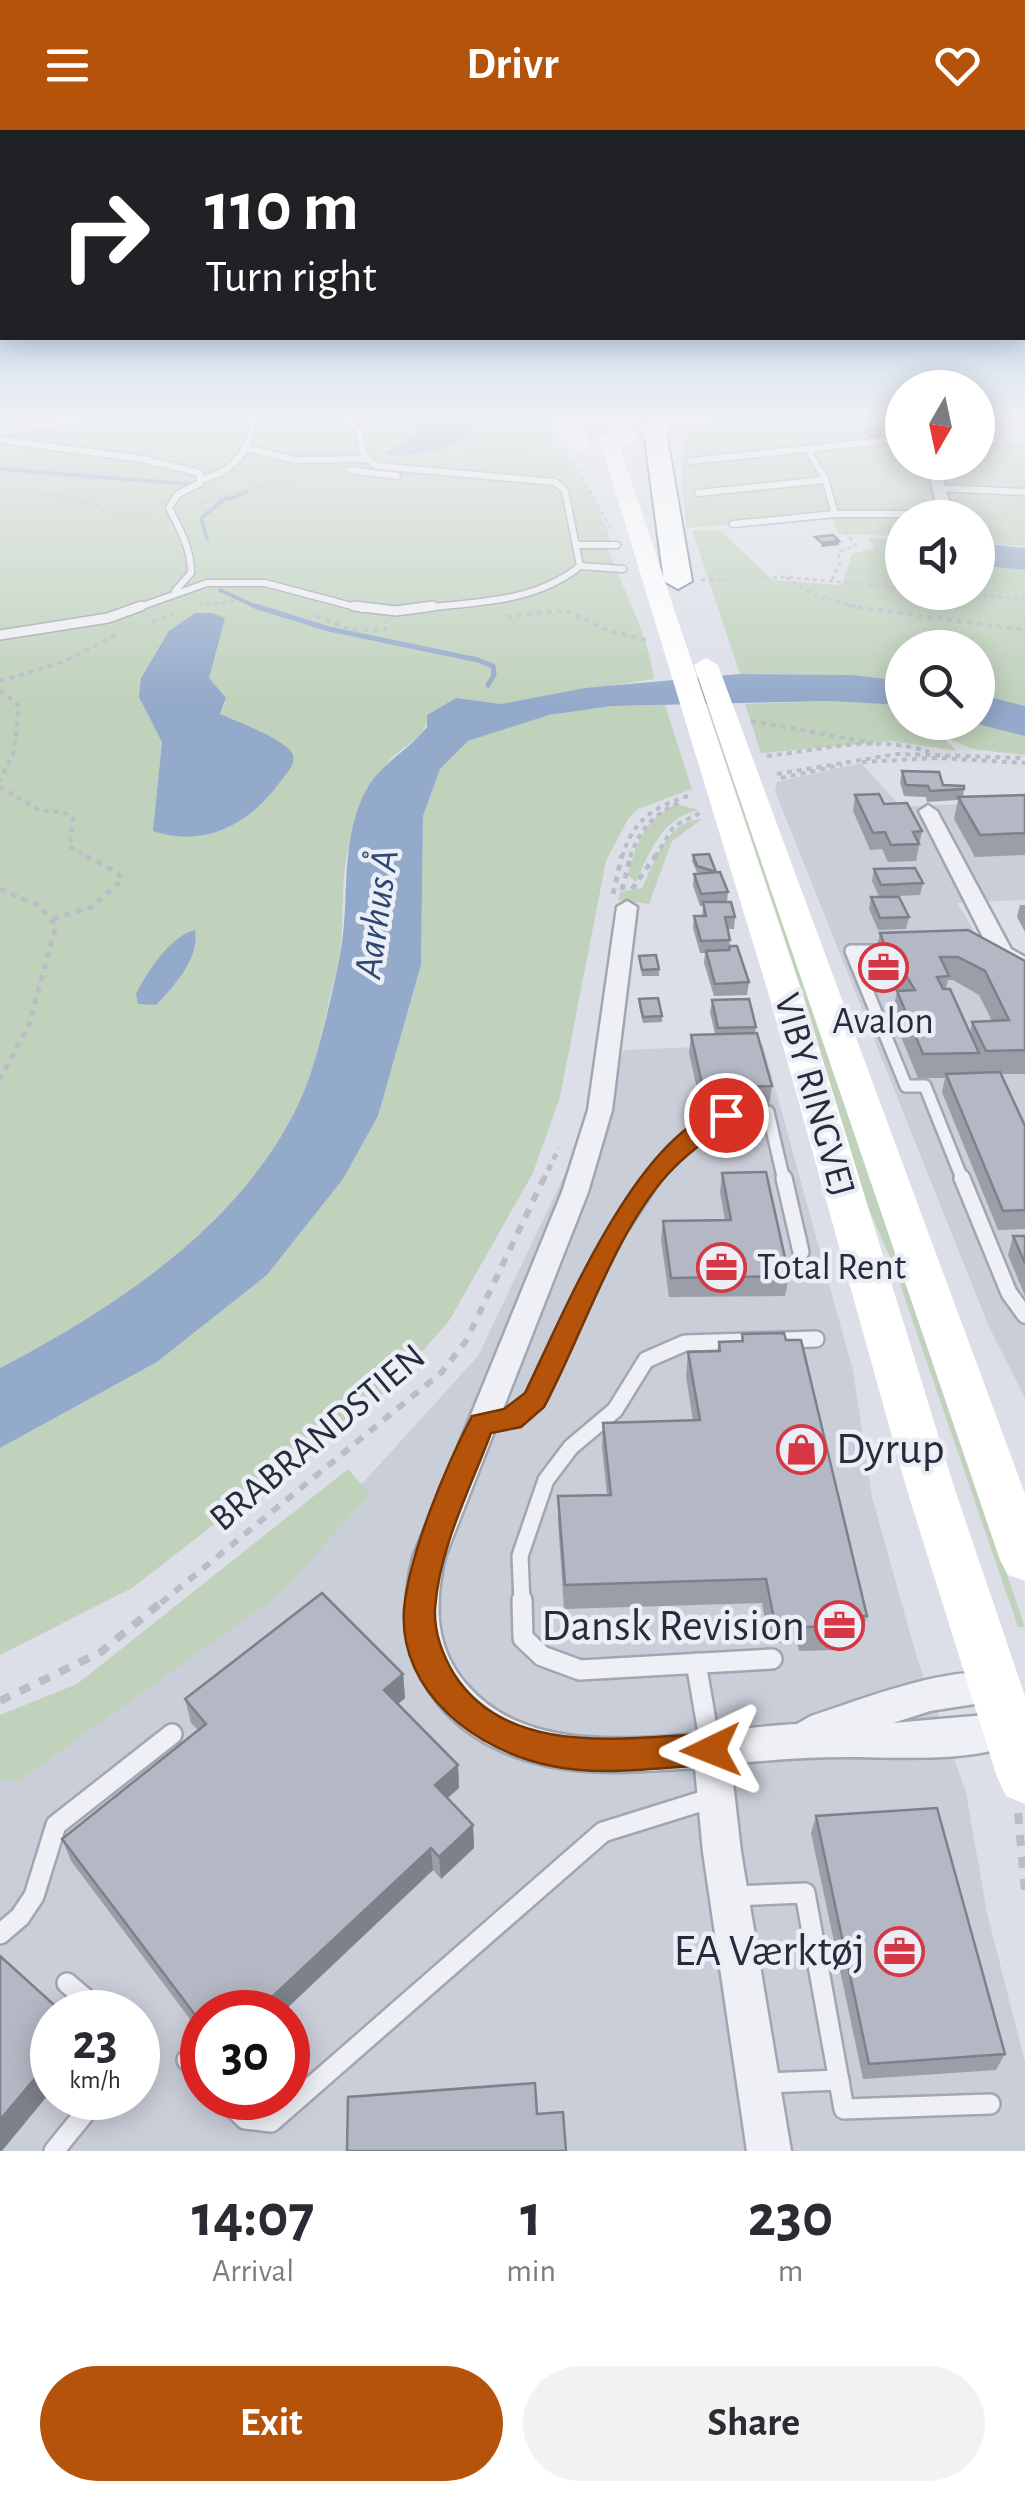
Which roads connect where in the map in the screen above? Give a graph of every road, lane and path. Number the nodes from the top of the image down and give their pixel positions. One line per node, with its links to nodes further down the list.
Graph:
1 (171, 511): 15 (lane)
2 (570, 511): 10 (lane)
3 (618, 511): 34 (main road, bridge)
4 (637, 511): 34 (main road, VIBY RINGVEJ)
5 (649, 511): 17 (main road, VIBY RINGVEJ)
6 (669, 511): 17 (highway)
7 (835, 514): 8 (lane); 9 (lane); 16 (path)
8 (885, 515)
9 (733, 524)
10 (577, 545): 11 (lane); 12 (lane)
11 (617, 545)
12 (580, 566): 13 (lane); 18 (lane)
13 (623, 569)
14 (786, 577): 16 (path); 17 (path); 31 (path)
15 (186, 580): 18 (lane); 21 (lane)
16 (832, 580): 19 (path)
17 (678, 582): 37 (main road, VIBY RINGVEJ)
18 (207, 584): 21 (lane)
19 (885, 586)
20 (995, 597): 22 (path)
21 (166, 598): 29 (path); 33 (lane)
22 (1025, 600)
23 (239, 601): 24 (path)
24 (192, 606)
25 (181, 610): 28 (path)
26 (314, 615): 30 (path)
27 (502, 617): 34 (path)
28 (165, 620)
29 (140, 622)
30 (398, 628)
31 (1025, 630)
32 (122, 632): 35 (path)
33 (0, 634)
34 (671, 637): 37 (main road, VIBY RINGVEJ)
35 (0, 681)
36 (0, 690): 43 (path)
37 (712, 702): 38 (path); 40 (main road, VIBY RINGVEJ); 44 (main road, VIBY RINGVEJ)
38 (881, 744): 39 (path); 40 (path)
39 (934, 756): 41 (path); 42 (path)
40 (738, 757): 57 (main road, VIBY RINGVEJ)
41 (1025, 761)
42 (779, 776)
43 (0, 783): 48 (path)
44 (694, 802): 47 (path); 47 (path); 47 (path); 61 (main road, VIBY RINGVEJ)
45 (928, 811): 50 (street)
46 (0, 888): 48 (path)
47 (618, 898): 56 (street)
48 (53, 919): 51 (path)
49 (882, 951): 54 (lane)
50 (1025, 966)
51 (0, 1079)
52 (562, 1144): 60 (path, BRABRANDSTIEN)
53 (800, 1252): 56 (lane)
54 (1025, 1315)
55 (816, 1338): 59 (lane)
56 (481, 1424): 63 (street)
57 (1025, 1560)
58 (772, 1659): 59 (lane)
59 (696, 1663): 63 (lane)
60 (0, 1701)
61 (1016, 1722): 63 (street)
62 (172, 1734): 66 (lane)
63 (711, 1750): 64 (street)
64 (714, 1798): 65 (street); 71 (lane)
65 (728, 1897): 69 (lane); 70 (street)
66 (0, 1934)
67 (67, 1983): 68 (lane)
68 (75, 1990)
69 (839, 2080): 70 (lane); 72 (lane)
70 (758, 2083): 75 (street)
71 (310, 2089)
72 (990, 2104)
73 (79, 2120): 74 (lane)
74 (54, 2151)
75 (769, 2151)

